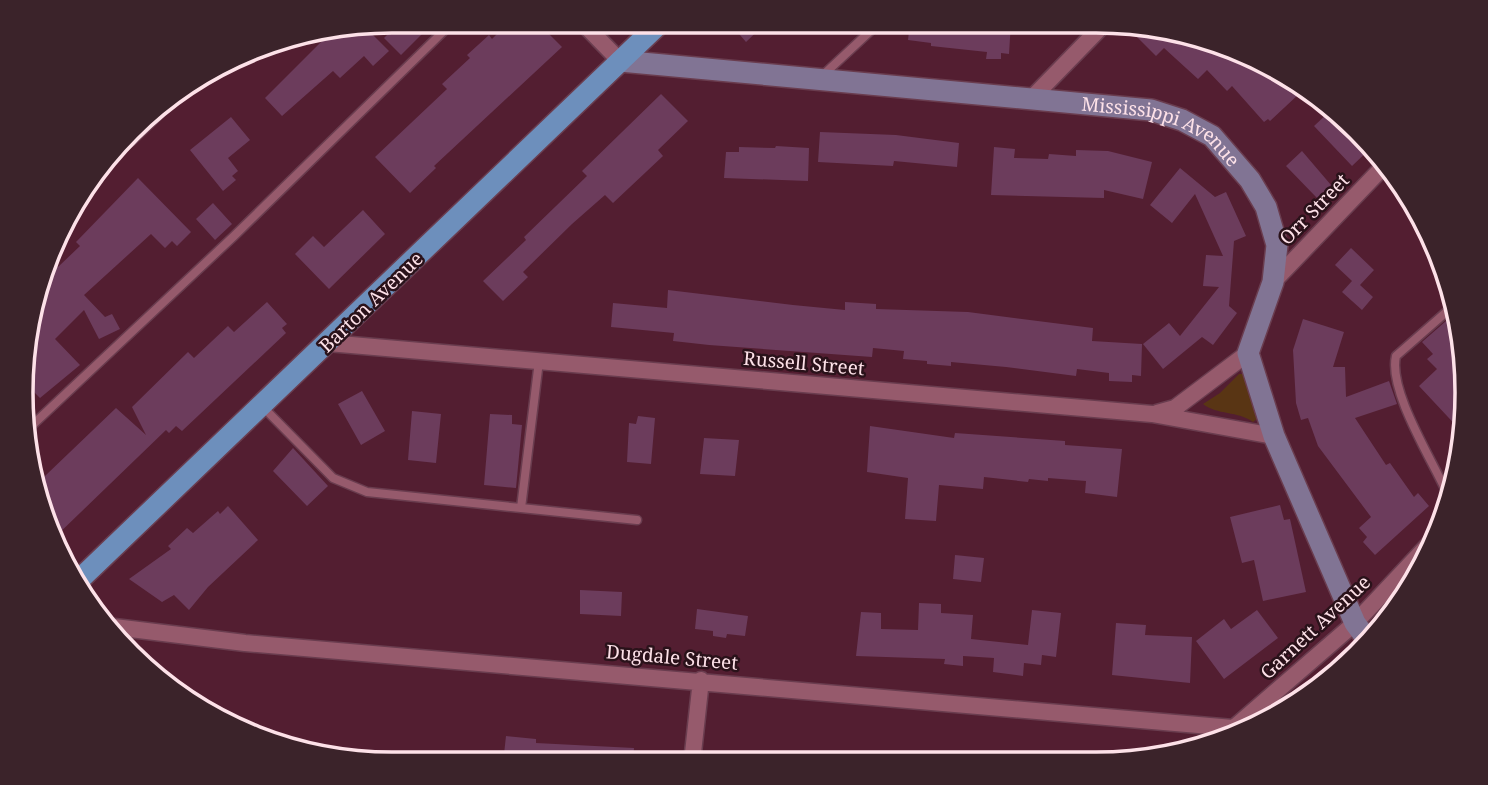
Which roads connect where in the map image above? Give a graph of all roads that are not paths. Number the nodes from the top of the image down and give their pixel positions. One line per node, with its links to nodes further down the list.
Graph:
1 (442, 33): 17 (lane)
2 (593, 33): 6 (street)
3 (650, 33): 6 (main road, Barton Avenue)
4 (868, 33): 7 (lane)
5 (1095, 33): 8 (street)
6 (621, 61): 7 (street, Mississippi Avenue); 12 (main road, Barton Avenue)
7 (817, 80): 8 (street, Mississippi Avenue)
8 (1032, 98): 10 (street, Mississippi Avenue)
9 (1379, 171): 10 (street, Orr Street)
10 (1273, 282): 13 (street, Mississippi Avenue)
11 (1446, 312): 19 (lane)
12 (328, 343): 14 (street, Russell Street); 15 (main road, Barton Avenue)
13 (1248, 353): 16 (street); 18 (street)
14 (539, 361): 16 (street, Russell Street); 20 (lane)
15 (262, 406): 20 (lane); 23 (main road, Barton Avenue)
16 (1152, 414): 18 (street, Russell Street)
17 (35, 423)
18 (1274, 436): 24 (street)
19 (1443, 485)
20 (521, 508): 21 (lane)
21 (637, 520)
22 (1412, 562): 24 (street, Garnett Avenue)
23 (83, 576)
24 (1355, 623): 26 (street); 28 (street, Garnett Avenue)
25 (121, 628): 27 (street, Dugdale Street)
26 (1362, 633)
27 (701, 680): 29 (street, Dugdale Street); 30 (street)
28 (1242, 720)
29 (1225, 727)
30 (693, 752)

